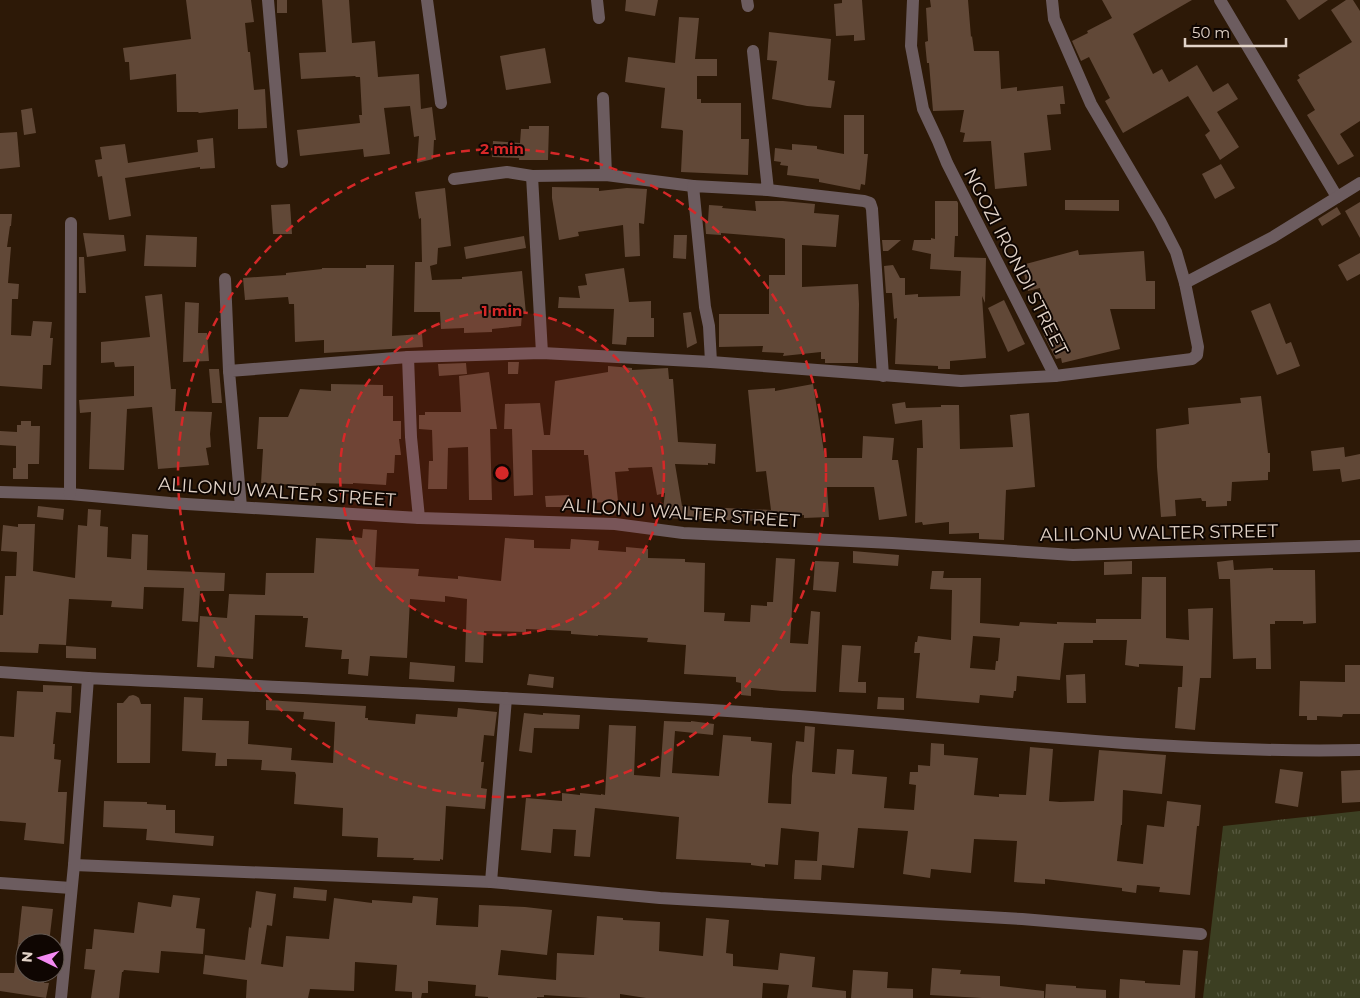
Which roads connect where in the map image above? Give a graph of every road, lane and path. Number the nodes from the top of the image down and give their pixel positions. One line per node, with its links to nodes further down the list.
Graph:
1 (268, 0): 11 (street)
2 (426, 0): 10 (street)
3 (597, 0): 7 (street)
4 (913, 0): 27 (street, NGOZI IRONDI STREET)
5 (1052, 0): 21 (street)
6 (1220, 0): 18 (street)
7 (599, 18)
8 (753, 51): 17 (street)
9 (603, 98): 12 (street)
10 (440, 103)
11 (282, 162)
12 (606, 175): 13 (street); 16 (street)
13 (532, 176): 14 (street); 22 (street)
14 (454, 179)
15 (1360, 183): 18 (street)
16 (693, 186): 17 (street); 24 (street)
17 (768, 190): 26 (street)
18 (1337, 197): 21 (street)
19 (71, 223): 29 (street)
20 (224, 278): 25 (street)
21 (1185, 283): 27 (street)
22 (542, 353): 23 (street); 24 (street)
23 (408, 357): 25 (street); 31 (street)
24 (711, 362): 26 (street)
25 (229, 371): 30 (street)
26 (883, 376): 27 (street)
27 (1055, 376)
28 (0, 492): 29 (street, ALILONU WALTER STREET)
29 (70, 494): 30 (street, ALILONU WALTER STREET)
30 (241, 507): 31 (street, ALILONU WALTER STREET)
31 (419, 518): 32 (street, ALILONU WALTER STREET)
32 (1360, 546)
33 (0, 672): 34 (street)
34 (88, 678): 35 (street); 37 (street)
35 (506, 698): 36 (street); 38 (street)
36 (1360, 750)
37 (74, 865): 38 (street); 40 (street)
38 (491, 882): 41 (street)
39 (0, 883): 40 (street)
40 (71, 888): 42 (street)
41 (1201, 934)
42 (61, 998)

